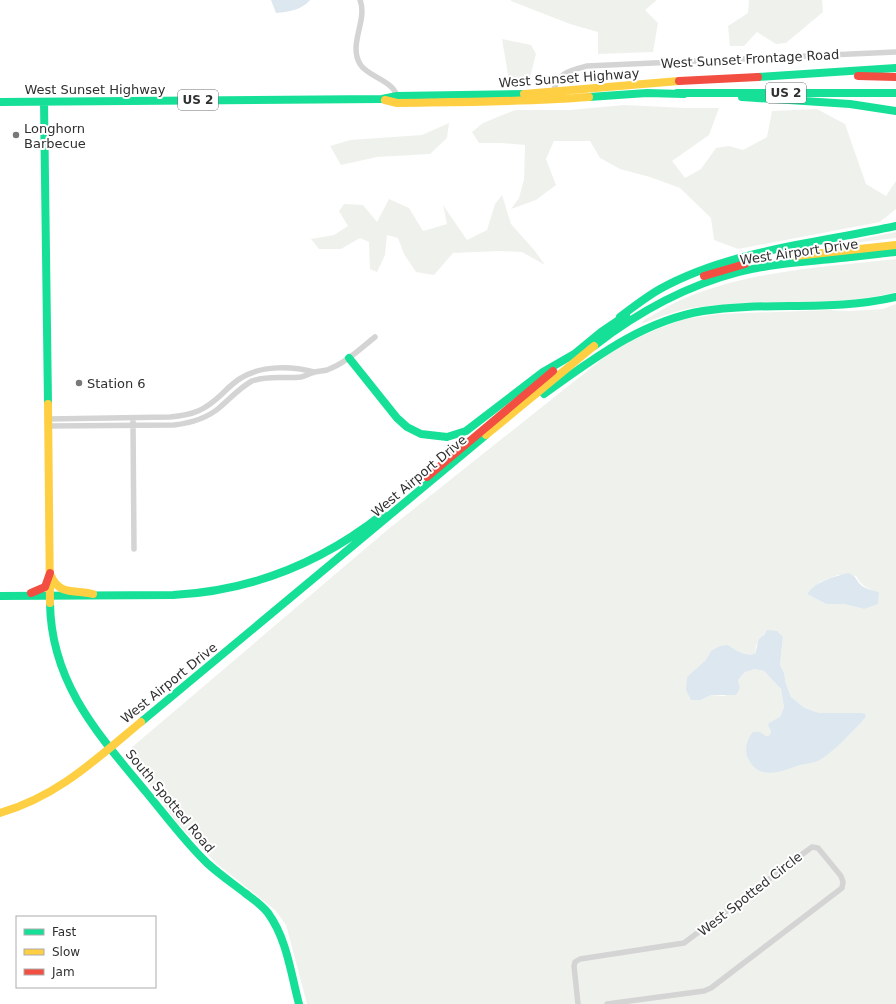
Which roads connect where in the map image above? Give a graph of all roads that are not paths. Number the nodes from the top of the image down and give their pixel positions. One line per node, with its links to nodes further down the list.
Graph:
1 (360, 0): 9 (street)
2 (896, 52): 8 (street, West Sunset Frontage Road)
3 (896, 68): 4 (main road)
4 (758, 77): 5 (main road, US 2); 8 (main road, West Sunset Highway / US 2)
5 (896, 77)
6 (677, 93): 7 (main road, US 2); 8 (main road, West Sunset Highway / US 2); 12 (main road)
7 (896, 93)
8 (554, 96): 9 (main road, West Sunset Highway / US 2)
9 (397, 99): 11 (main road, West Sunset Highway / US 2)
10 (0, 102): 11 (main road, West Sunset Highway / US 2)
11 (44, 102): 27 (main road, South Spotted Road)
12 (896, 111)
13 (896, 226): 17 (main road)
14 (896, 245): 17 (main road, West Airport Drive)
15 (896, 252): 29 (main road, West Airport Drive)
16 (896, 297): 29 (main road)
17 (615, 322): 19 (main road, West Airport Drive)
18 (375, 337): 20 (street)
19 (576, 353): 20 (main road); 35 (main road, West Airport Drive)
20 (349, 358): 21 (street)
21 (314, 372): 22 (street); 23 (street)
22 (252, 373): 23 (street); 24 (street)
23 (254, 380): 26 (street)
24 (199, 411): 25 (street); 26 (street)
25 (133, 417): 27 (street); 28 (street)
26 (202, 419): 28 (street)
27 (48, 422): 28 (street); 31 (main road, South Spotted Road)
28 (133, 425): 30 (street)
29 (497, 427): 36 (main road, West Airport Drive)
30 (134, 549)
31 (50, 573): 33 (main road); 34 (main road, South Spotted Road); 35 (main road)
32 (0, 596): 33 (main road, West Airport Drive)
33 (22, 596): 34 (main road, West Airport Drive)
34 (50, 596): 35 (main road, West Airport Drive); 36 (main road, South Spotted Road)
35 (99, 596)
36 (109, 747): 37 (main road, West Airport Drive); 38 (main road, South Spotted Road)
37 (0, 813)
38 (299, 1004)
39 (578, 1004): 40 (street, West Spotted Circle)
40 (607, 1004)

